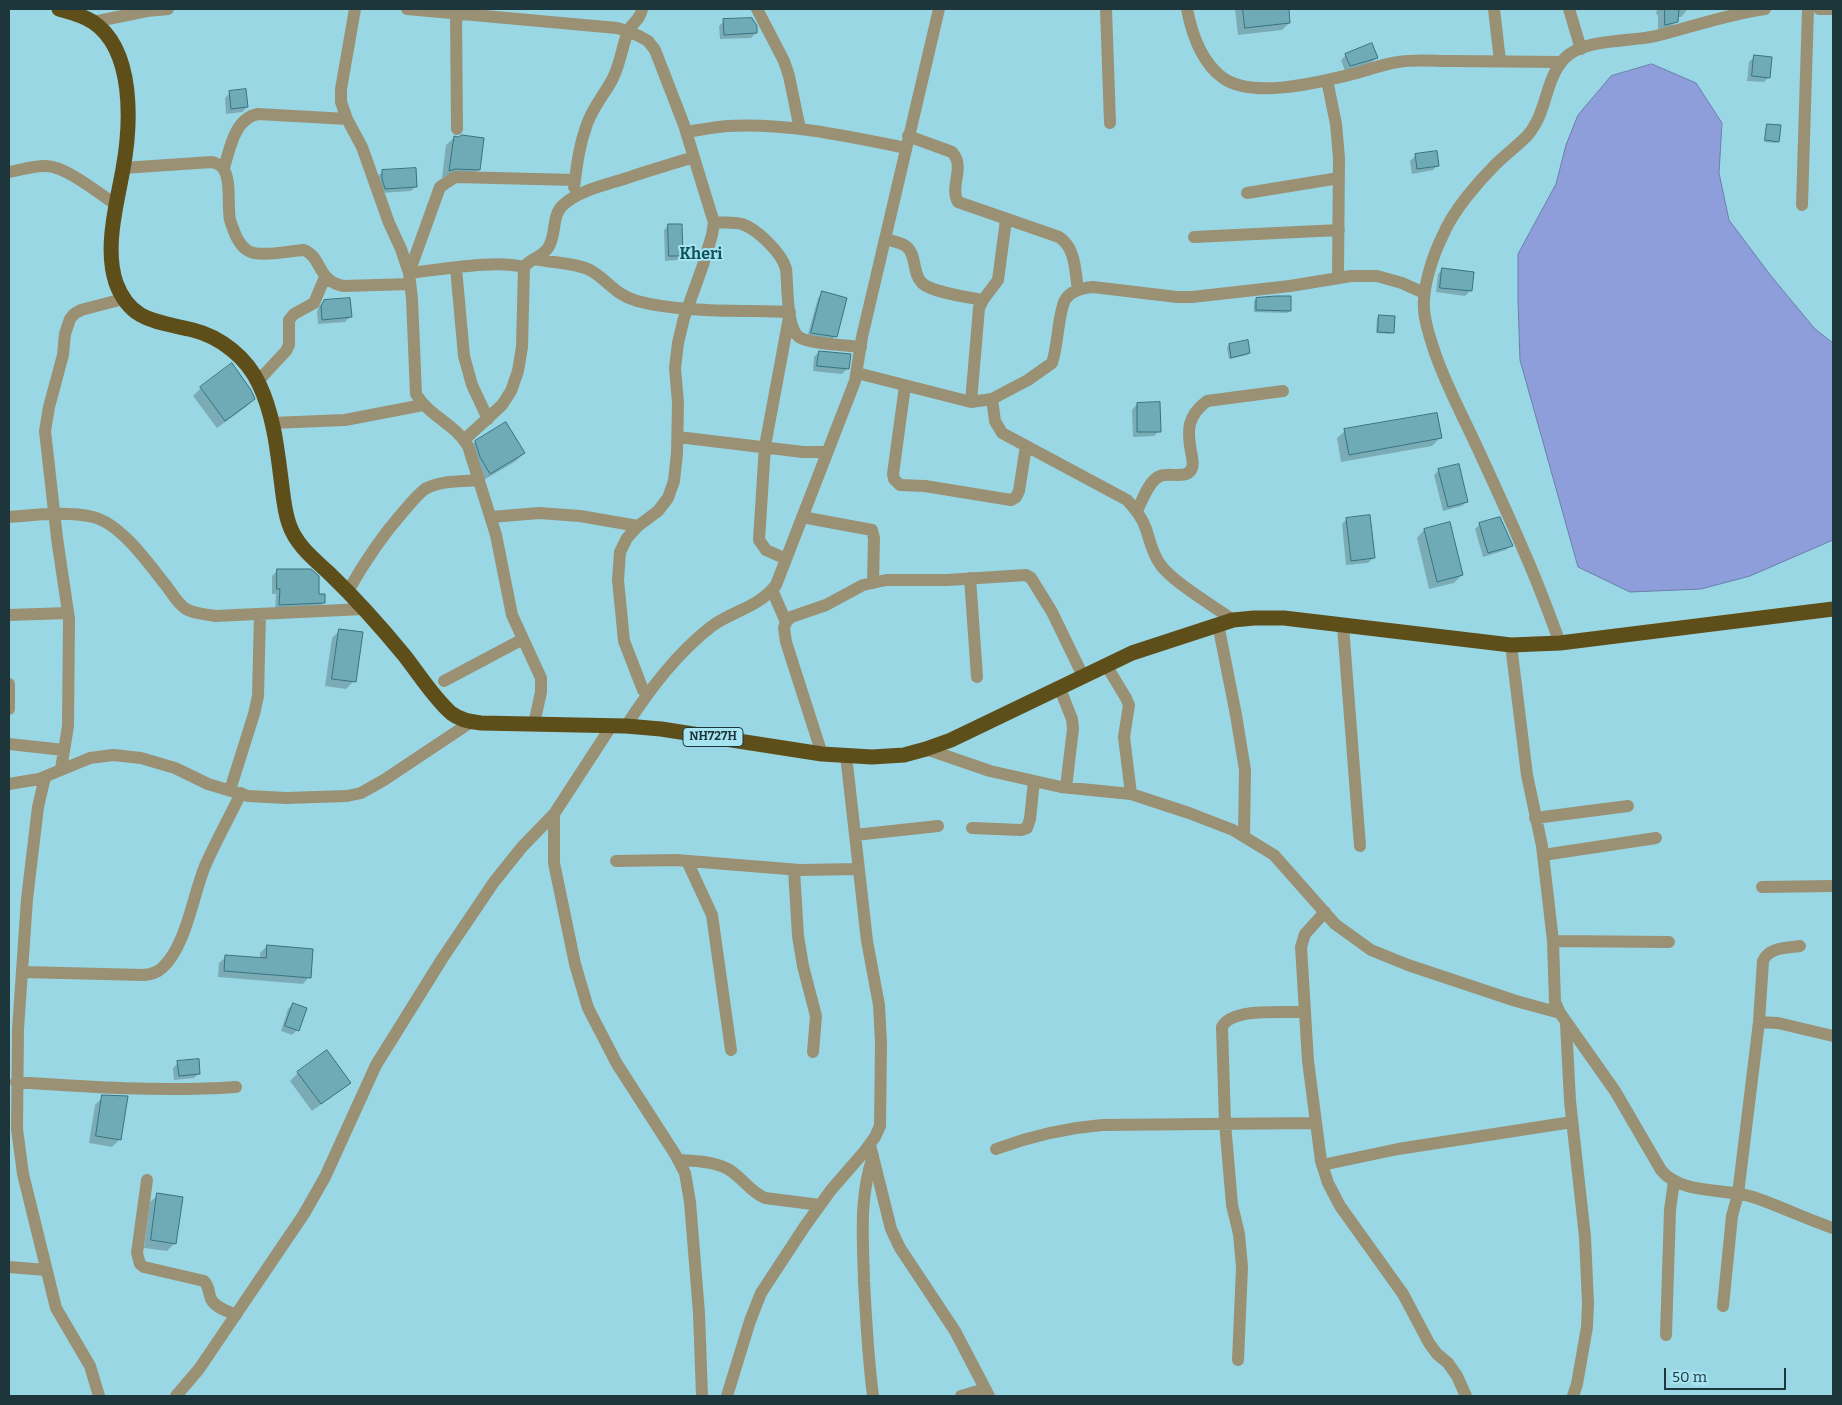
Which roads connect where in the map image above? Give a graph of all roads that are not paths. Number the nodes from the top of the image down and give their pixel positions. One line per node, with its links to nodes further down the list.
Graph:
1 (59, 9): 18 (highway, NH727H)
2 (168, 9): 17 (street)
3 (355, 9): 24 (street)
4 (407, 9): 16 (street)
5 (642, 9): 19 (street)
6 (757, 9): 27 (street)
7 (939, 9): 29 (street)
8 (1106, 9): 25 (street)
9 (1187, 9): 23 (street)
10 (1494, 9): 21 (street)
11 (1569, 9): 20 (street)
12 (1765, 9): 20 (street)
13 (1808, 9): 39 (street)
14 (1819, 9): 15 (street)
15 (1833, 10)
16 (465, 12): 19 (street); 26 (street)
17 (118, 13): 18 (street)
18 (93, 22): 31 (highway, NH727H)
19 (627, 31): 28 (street); 35 (street)
20 (1581, 49): 22 (street)
21 (1500, 61): 22 (street); 23 (street)
22 (1561, 62): 51 (street)
23 (1327, 80): 34 (street)
24 (347, 119): 32 (street); 49 (street)
25 (1110, 122)
26 (457, 129)
27 (800, 129): 28 (street); 29 (street)
28 (686, 132): 30 (street)
29 (907, 142): 40 (street); 44 (street)
30 (694, 157): 37 (street); 41 (street)
31 (123, 168): 32 (street); 38 (highway, NH727H)
32 (224, 168): 47 (street)
33 (9, 172): 38 (street)
34 (1339, 178): 36 (street); 42 (street)
35 (575, 180): 37 (street); 49 (street)
36 (1246, 193)
37 (572, 200): 45 (street)
38 (115, 204): 52 (highway, NH727H)
39 (1802, 205)
40 (1006, 220): 50 (street); 53 (street)
41 (714, 222): 54 (street); 55 (street)
42 (1339, 230): 43 (street); 48 (street)
43 (1194, 237)
44 (885, 239): 53 (street); 56 (street)
45 (529, 263): 46 (street); 54 (street); 64 (street)
46 (456, 268): 49 (street); 64 (street)
47 (325, 277): 49 (street); 58 (street)
48 (1338, 277): 50 (street); 51 (street)
49 (409, 278): 63 (street)
50 (1078, 290): 61 (street)
51 (1424, 293): 92 (street)
52 (123, 299): 58 (highway, NH727H); 73 (street)
53 (983, 300): 62 (street)
54 (687, 308): 55 (street); 66 (street)
55 (790, 312): 56 (street); 68 (street)
56 (861, 347): 57 (street)
57 (856, 373): 59 (street); 70 (street)
58 (258, 381): 65 (highway, NH727H)
59 (905, 386): 62 (street); 69 (street)
60 (1283, 391): 72 (street)
61 (992, 399): 62 (street); 69 (street)
62 (971, 402)
63 (423, 405): 65 (street); 67 (street)
64 (488, 419): 67 (street)
65 (272, 423): 82 (highway, NH727H)
66 (678, 437): 68 (street); 77 (street)
67 (464, 440): 71 (street)
68 (765, 446): 70 (street); 78 (street)
69 (1026, 446): 72 (street)
70 (827, 452): 75 (street)
71 (479, 480): 76 (street); 82 (street)
72 (1137, 511): 89 (street)
73 (54, 513): 74 (street); 85 (street); 86 (street)
74 (9, 517)
75 (802, 517): 78 (street); 80 (street)
76 (491, 518): 77 (street); 91 (street)
77 (638, 526): 100 (street)
78 (787, 557): 81 (street)
79 (970, 578): 80 (street); 95 (street); 96 (street)
80 (872, 583): 88 (street)
81 (772, 590): 88 (street); 100 (street)
82 (348, 591): 83 (highway, NH727H)
83 (364, 609): 86 (street); 102 (highway, NH727H)
84 (1833, 609): 92 (highway, NH727H)
85 (68, 613): 87 (street); 106 (street)
86 (260, 614): 115 (street)
87 (9, 615)
88 (786, 622): 108 (street)
89 (1225, 622): 90 (highway, NH727H); 94 (highway, NH727H); 123 (street)
90 (1343, 626): 93 (highway, NH727H); 125 (street)
91 (523, 639): 97 (street); 103 (street)
92 (1560, 642): 93 (highway, NH727H)
93 (1511, 645): 119 (street)
94 (1106, 665): 95 (highway, NH727H); 116 (street)
95 (1083, 676): 99 (highway, NH727H)
96 (977, 677)
97 (444, 681)
98 (9, 684): 101 (street)
99 (1060, 689): 107 (highway, NH727H); 114 (street)
100 (647, 694): 104 (street)
101 (9, 709)
102 (471, 722): 103 (highway, NH727H); 115 (street)
103 (534, 724): 104 (highway, NH727H)
104 (619, 726): 108 (highway, NH727H); 118 (street)
105 (9, 744): 106 (street)
106 (64, 750): 110 (street)
107 (926, 750): 109 (highway, NH727H); 112 (street)
108 (822, 754): 109 (highway, NH727H)
109 (846, 756): 122 (street)
110 (61, 769): 111 (street); 115 (street)
111 (45, 777): 113 (street); 137 (street)
112 (1034, 780): 114 (street); 121 (street)
113 (9, 784)
114 (1066, 787): 116 (street)
115 (235, 792): 137 (street)
116 (1131, 794): 123 (street)
117 (1628, 806): 119 (street)
118 (554, 814): 152 (street); 162 (street)
119 (1535, 818): 126 (street)
120 (938, 826): 122 (street)
121 (972, 828)
122 (855, 835): 129 (street)
123 (1244, 836): 133 (street)
124 (1656, 838): 126 (street)
125 (1360, 846)
126 (1543, 855): 134 (street)
127 (616, 861): 128 (street)
128 (687, 861): 130 (street); 143 (street)
129 (859, 869): 130 (street); 151 (street)
130 (794, 870): 144 (street)
131 (1833, 886): 132 (street)
132 (1762, 888)
133 (1325, 912): 138 (street); 140 (street)
134 (1553, 941): 135 (street); 140 (street)
135 (1669, 942)
136 (1800, 946): 141 (street)
137 (22, 972): 139 (street)
138 (1305, 1012): 148 (street); 149 (street)
139 (14, 1018): 145 (street)
140 (1563, 1019): 147 (street); 155 (street)
141 (1759, 1022): 142 (street); 156 (street)
142 (1833, 1036)
143 (731, 1050)
144 (813, 1052)
145 (16, 1082): 146 (street); 160 (street)
146 (236, 1087)
147 (1572, 1122): 153 (street); 173 (street)
148 (1225, 1123): 149 (street); 150 (street); 164 (street)
149 (1316, 1123): 153 (street)
150 (996, 1149)
151 (871, 1150): 157 (street); 165 (street); 170 (street)
152 (678, 1160): 157 (street); 168 (street)
153 (1322, 1165): 172 (street)
154 (147, 1180): 162 (street)
155 (1674, 1181): 156 (street); 163 (street)
156 (1738, 1194): 158 (street); 161 (street)
157 (820, 1205): 169 (street)
158 (1833, 1228)
159 (9, 1267): 160 (street)
160 (46, 1270): 166 (street)
161 (1723, 1306)
162 (236, 1315): 167 (street)
163 (1666, 1335)
164 (1238, 1360)
165 (987, 1393): 171 (street)
166 (99, 1396)
167 (176, 1396)
168 (702, 1396)
169 (727, 1396)
170 (873, 1396)
171 (961, 1396)
172 (1466, 1396)
173 (1573, 1396)

